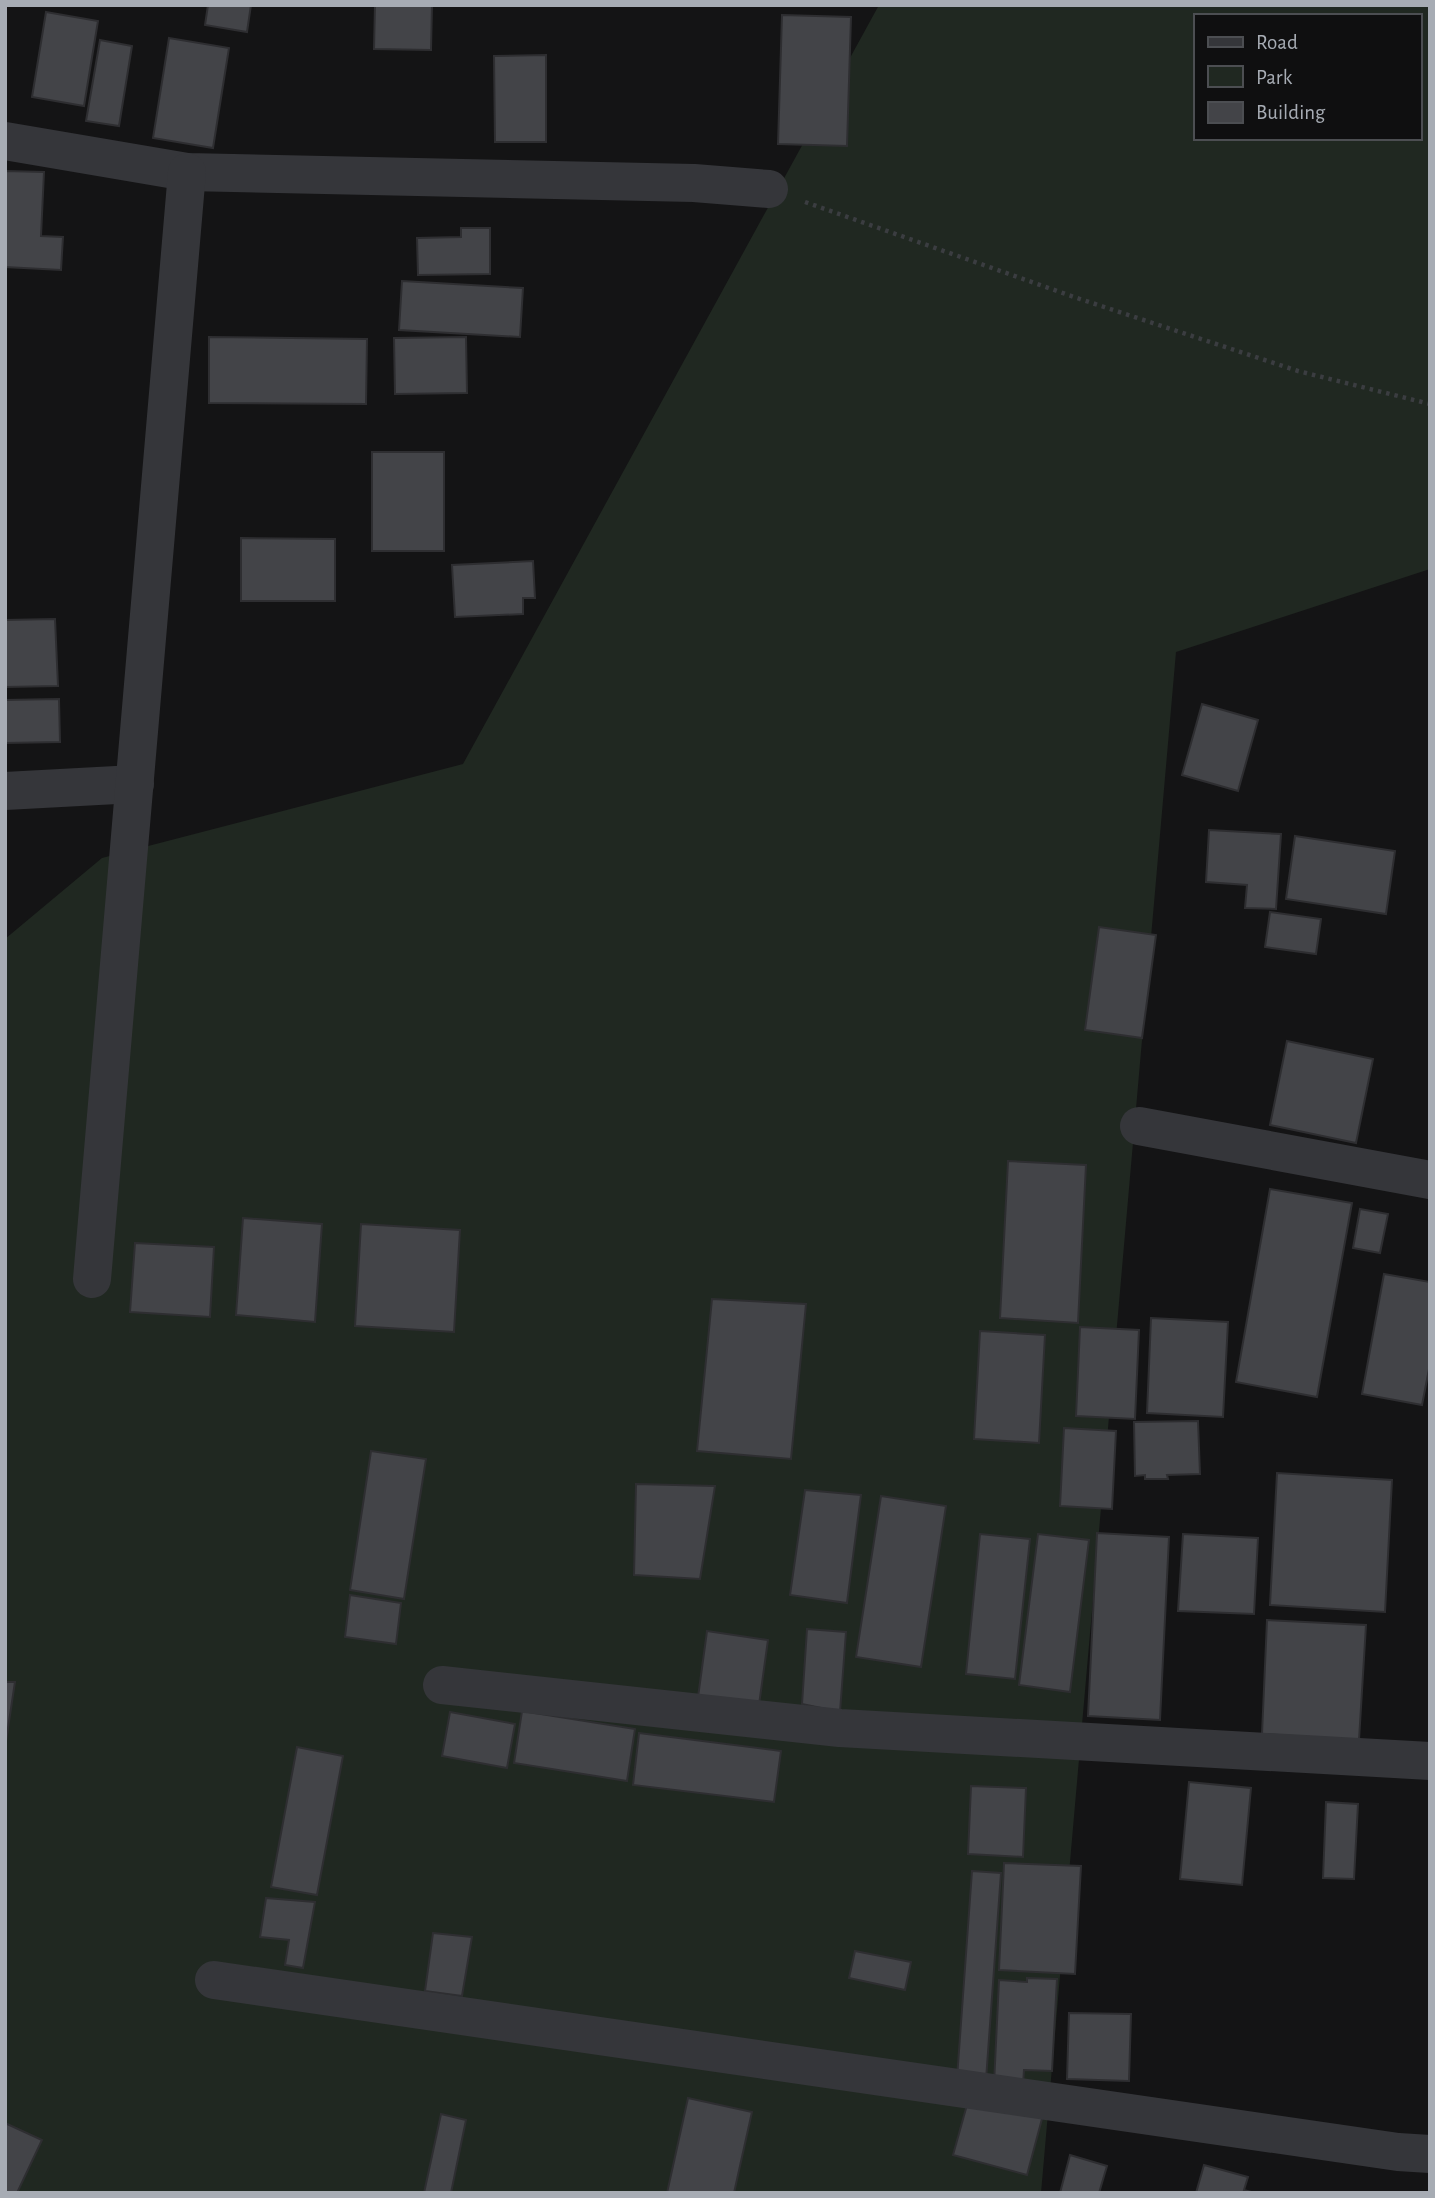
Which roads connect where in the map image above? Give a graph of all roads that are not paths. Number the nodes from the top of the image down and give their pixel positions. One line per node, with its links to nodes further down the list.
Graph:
1 (5, 141): 2 (street)
2 (187, 172): 3 (street); 4 (street)
3 (769, 189)
4 (135, 784): 5 (street); 8 (street)
5 (5, 791)
6 (1139, 1126): 7 (street)
7 (1430, 1180)
8 (92, 1279)
9 (442, 1685): 10 (street)
10 (1430, 1761)
11 (214, 1980): 12 (street)
12 (1430, 2154)

